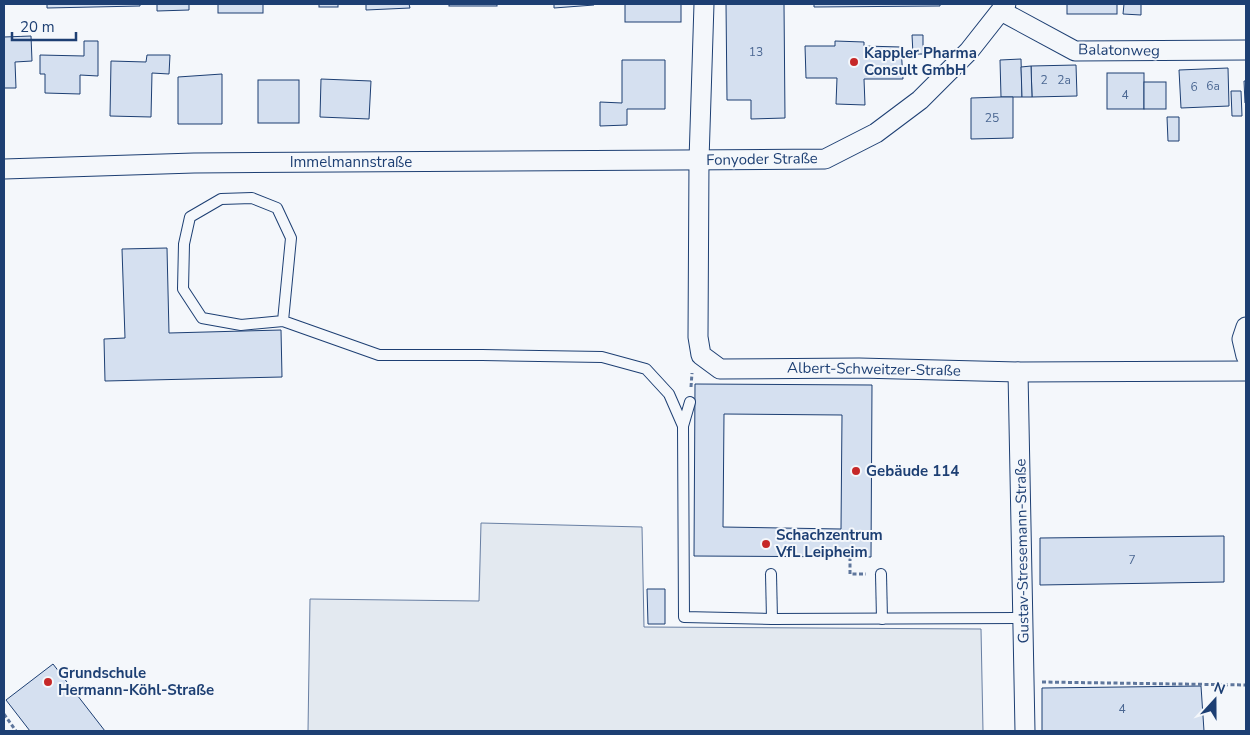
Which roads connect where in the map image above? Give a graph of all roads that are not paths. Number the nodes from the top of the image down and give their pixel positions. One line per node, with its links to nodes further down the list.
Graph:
1 (704, 4): 4 (street)
2 (1003, 8): 3 (street, Balatonweg); 4 (street, Fonyoder Straße)
3 (1246, 50)
4 (699, 160): 5 (street, Immelmannstraße); 10 (street, Albert-Schweitzer-Straße)
5 (4, 169)
6 (282, 321): 6 (lane); 12 (lane)
7 (1246, 326): 8 (street)
8 (1246, 356)
9 (1246, 371): 10 (street, Albert-Schweitzer-Straße)
10 (1018, 372): 16 (street, Gustav-Stresemann-Straße)
11 (690, 402): 12 (lane)
12 (684, 426): 15 (lane)
13 (771, 574): 15 (lane)
14 (881, 574): 17 (lane)
15 (772, 618): 17 (lane)
16 (1024, 618): 17 (lane); 18 (street, Gustav-Stresemann-Straße)
17 (882, 619)
18 (1025, 731)

